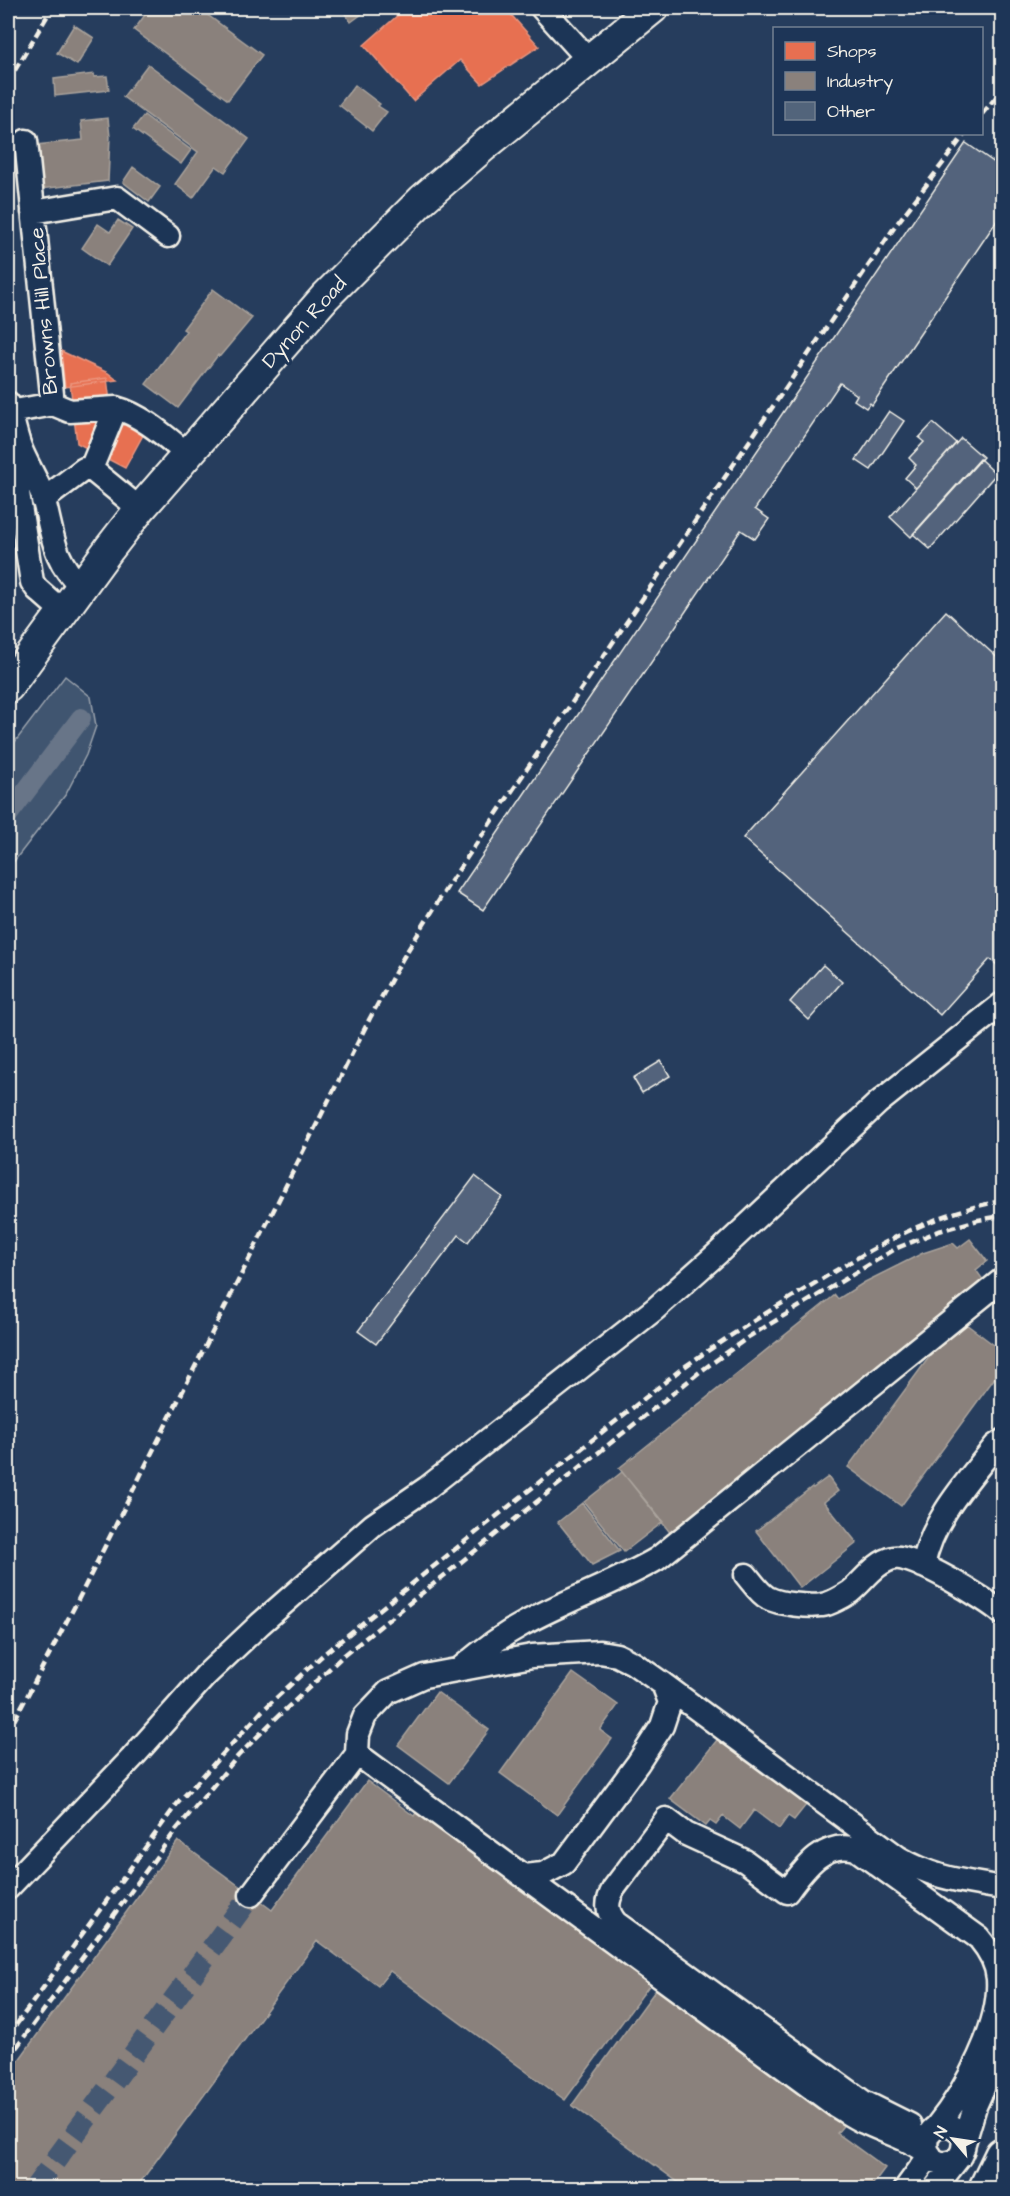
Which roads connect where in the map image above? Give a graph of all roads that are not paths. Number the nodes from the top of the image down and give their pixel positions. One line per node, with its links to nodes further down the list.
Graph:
1 (542, 8): 3 (street)
2 (653, 8): 3 (main road, Dynon Road)
3 (589, 60): 11 (main road, Dynon Road)
4 (26, 141): 5 (street, Browns Hill Place)
5 (33, 212): 6 (street, Browns Hill Place); 7 (street, Browns Hill Place)
6 (168, 236)
7 (53, 404): 8 (street, Browns Hill Place); 9 (street)
8 (9, 408): 10 (street)
9 (116, 408): 11 (street); 12 (street)
10 (13, 447): 13 (street); 16 (street)
11 (187, 454): 14 (main road, Dynon Road)
12 (91, 469): 13 (street); 14 (street)
13 (43, 500): 15 (street)
14 (140, 510): 15 (main road, Dynon Road)
15 (81, 586): 16 (main road, Dynon Road)
16 (62, 611): 17 (main road, Dynon Road)
17 (8, 687)
18 (1002, 1004): 28 (street)
19 (1002, 1280): 24 (street)
20 (1002, 1441): 21 (street)
21 (923, 1566): 22 (street); 23 (street)
22 (746, 1575)
23 (1002, 1613)
24 (461, 1668): 25 (street); 26 (street)
25 (663, 1684): 27 (street); 29 (street)
26 (357, 1754): 27 (street); 30 (street)
27 (523, 1876): 34 (street)
28 (8, 1888)
29 (1002, 1888)
30 (251, 1895)
31 (1002, 2030): 33 (street)
32 (934, 2128): 32 (street); 33 (street); 34 (street)
33 (962, 2149): 34 (street); 38 (street)
34 (929, 2154): 37 (street)
35 (1002, 2155): 39 (highway)
36 (1002, 2173): 39 (street)
37 (906, 2188)
38 (935, 2188)
39 (989, 2188)

